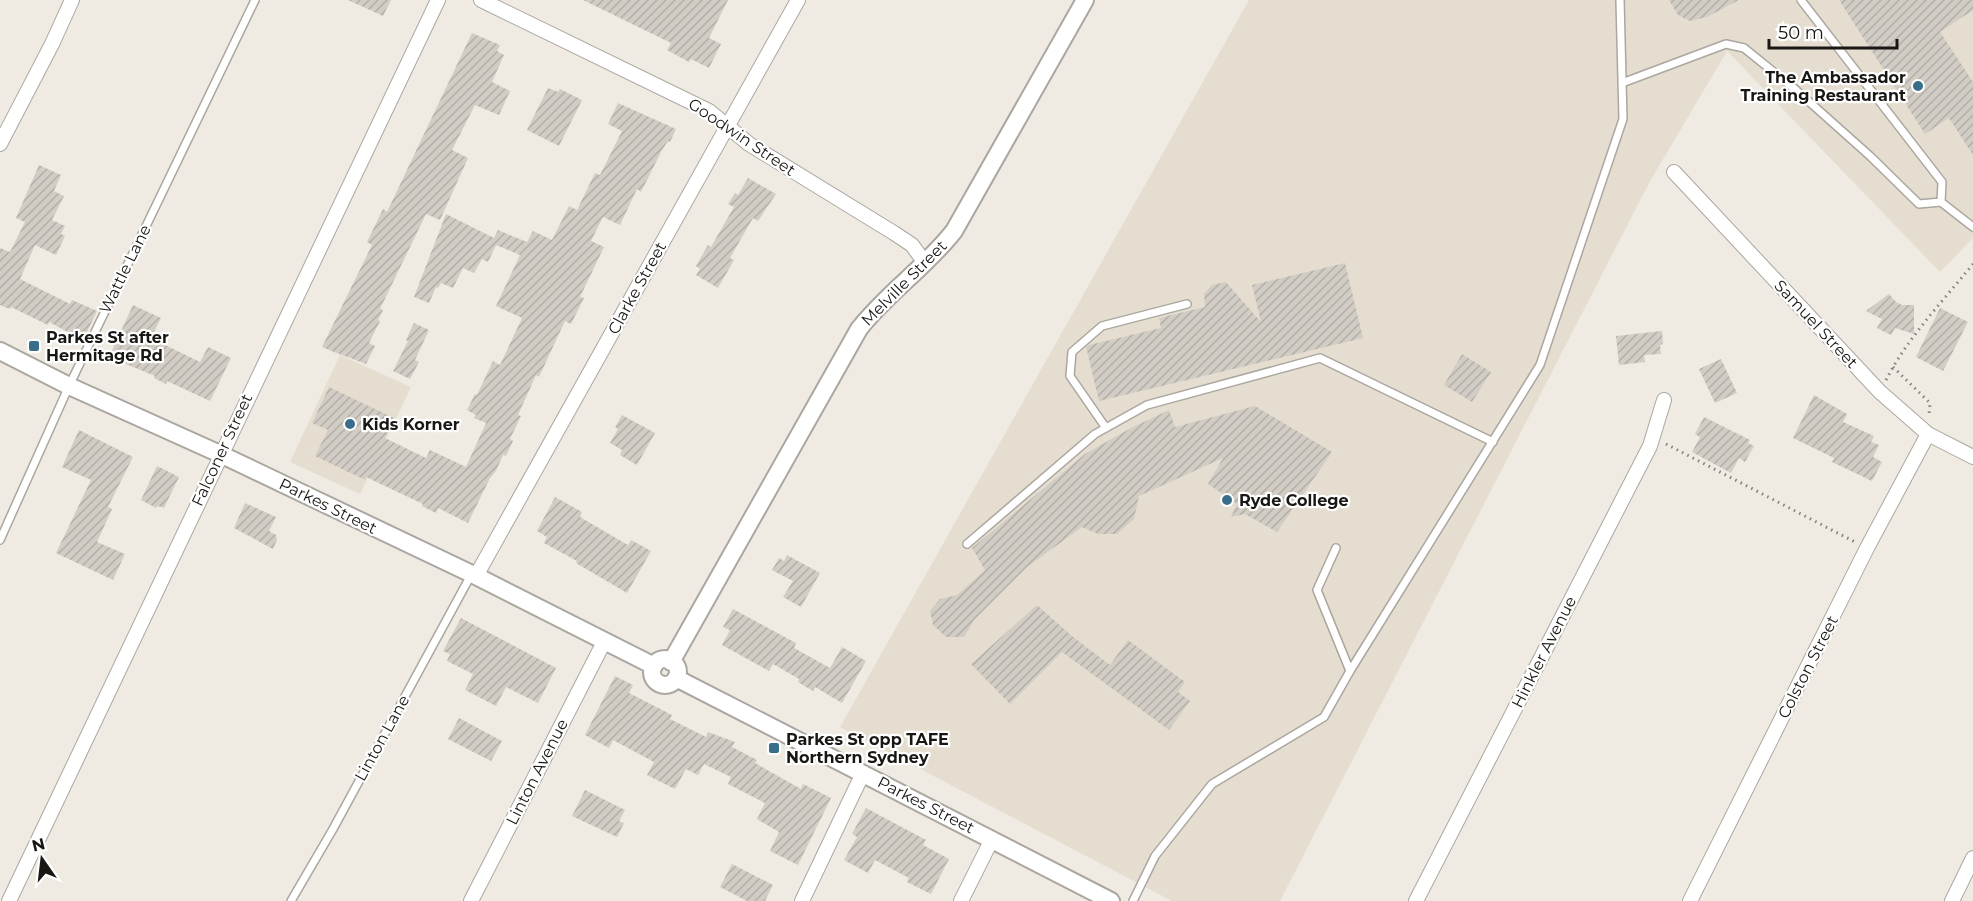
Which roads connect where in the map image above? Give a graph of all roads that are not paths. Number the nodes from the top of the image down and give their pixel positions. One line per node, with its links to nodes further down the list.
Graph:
1 (72, 0): 11 (street)
2 (255, 0): 18 (lane, Wattle Lane)
3 (438, 0): 23 (street, Falconer Street)
4 (481, 0): 10 (street, Goodwin Street)
5 (798, 0): 10 (street, Clarke Street)
6 (1085, 0): 15 (street, Melville Street)
7 (1620, 0): 9 (lane)
8 (1801, 0): 13 (lane)
9 (1622, 83): 13 (lane); 22 (lane)
10 (728, 126): 15 (street, Goodwin Street); 28 (street, Clarke Street)
11 (0, 144)
12 (1674, 172): 21 (street, Samuel Street)
13 (1941, 201): 14 (lane)
14 (1973, 227)
15 (926, 263): 31 (street, Melville Street)
16 (1187, 304): 20 (lane)
17 (0, 351): 18 (street, Parkes Street)
18 (69, 386): 23 (street, Parkes Street); 25 (lane, Wattle Lane)
19 (1664, 400): 43 (street, Hinkler Avenue)
20 (1106, 428): 22 (lane); 26 (lane)
21 (1928, 434): 24 (street, Samuel Street); 44 (street, Colston Street)
22 (1493, 442): 32 (lane)
23 (220, 454): 28 (street, Parkes Street); 36 (street, Falconer Street)
24 (1973, 457)
25 (0, 540)
26 (967, 544)
27 (1336, 548): 32 (lane)
28 (474, 575): 29 (street, Parkes Street); 37 (lane, Linton Lane)
29 (604, 642): 30 (street, Parkes Street); 38 (street, Linton Avenue)
30 (654, 666): 31 (street); 31 (street)
31 (674, 670): 33 (street, Parkes Street)
32 (1350, 671): 42 (lane)
33 (863, 773): 34 (street, Parkes Street); 39 (street)
34 (992, 839): 40 (street); 41 (street, Parkes Street)
35 (1973, 858): 45 (street)
36 (9, 901)
37 (291, 901)
38 (471, 901)
39 (802, 901)
40 (961, 901)
41 (1111, 901)
42 (1133, 901)
43 (1416, 901)
44 (1690, 901)
45 (1952, 901)

